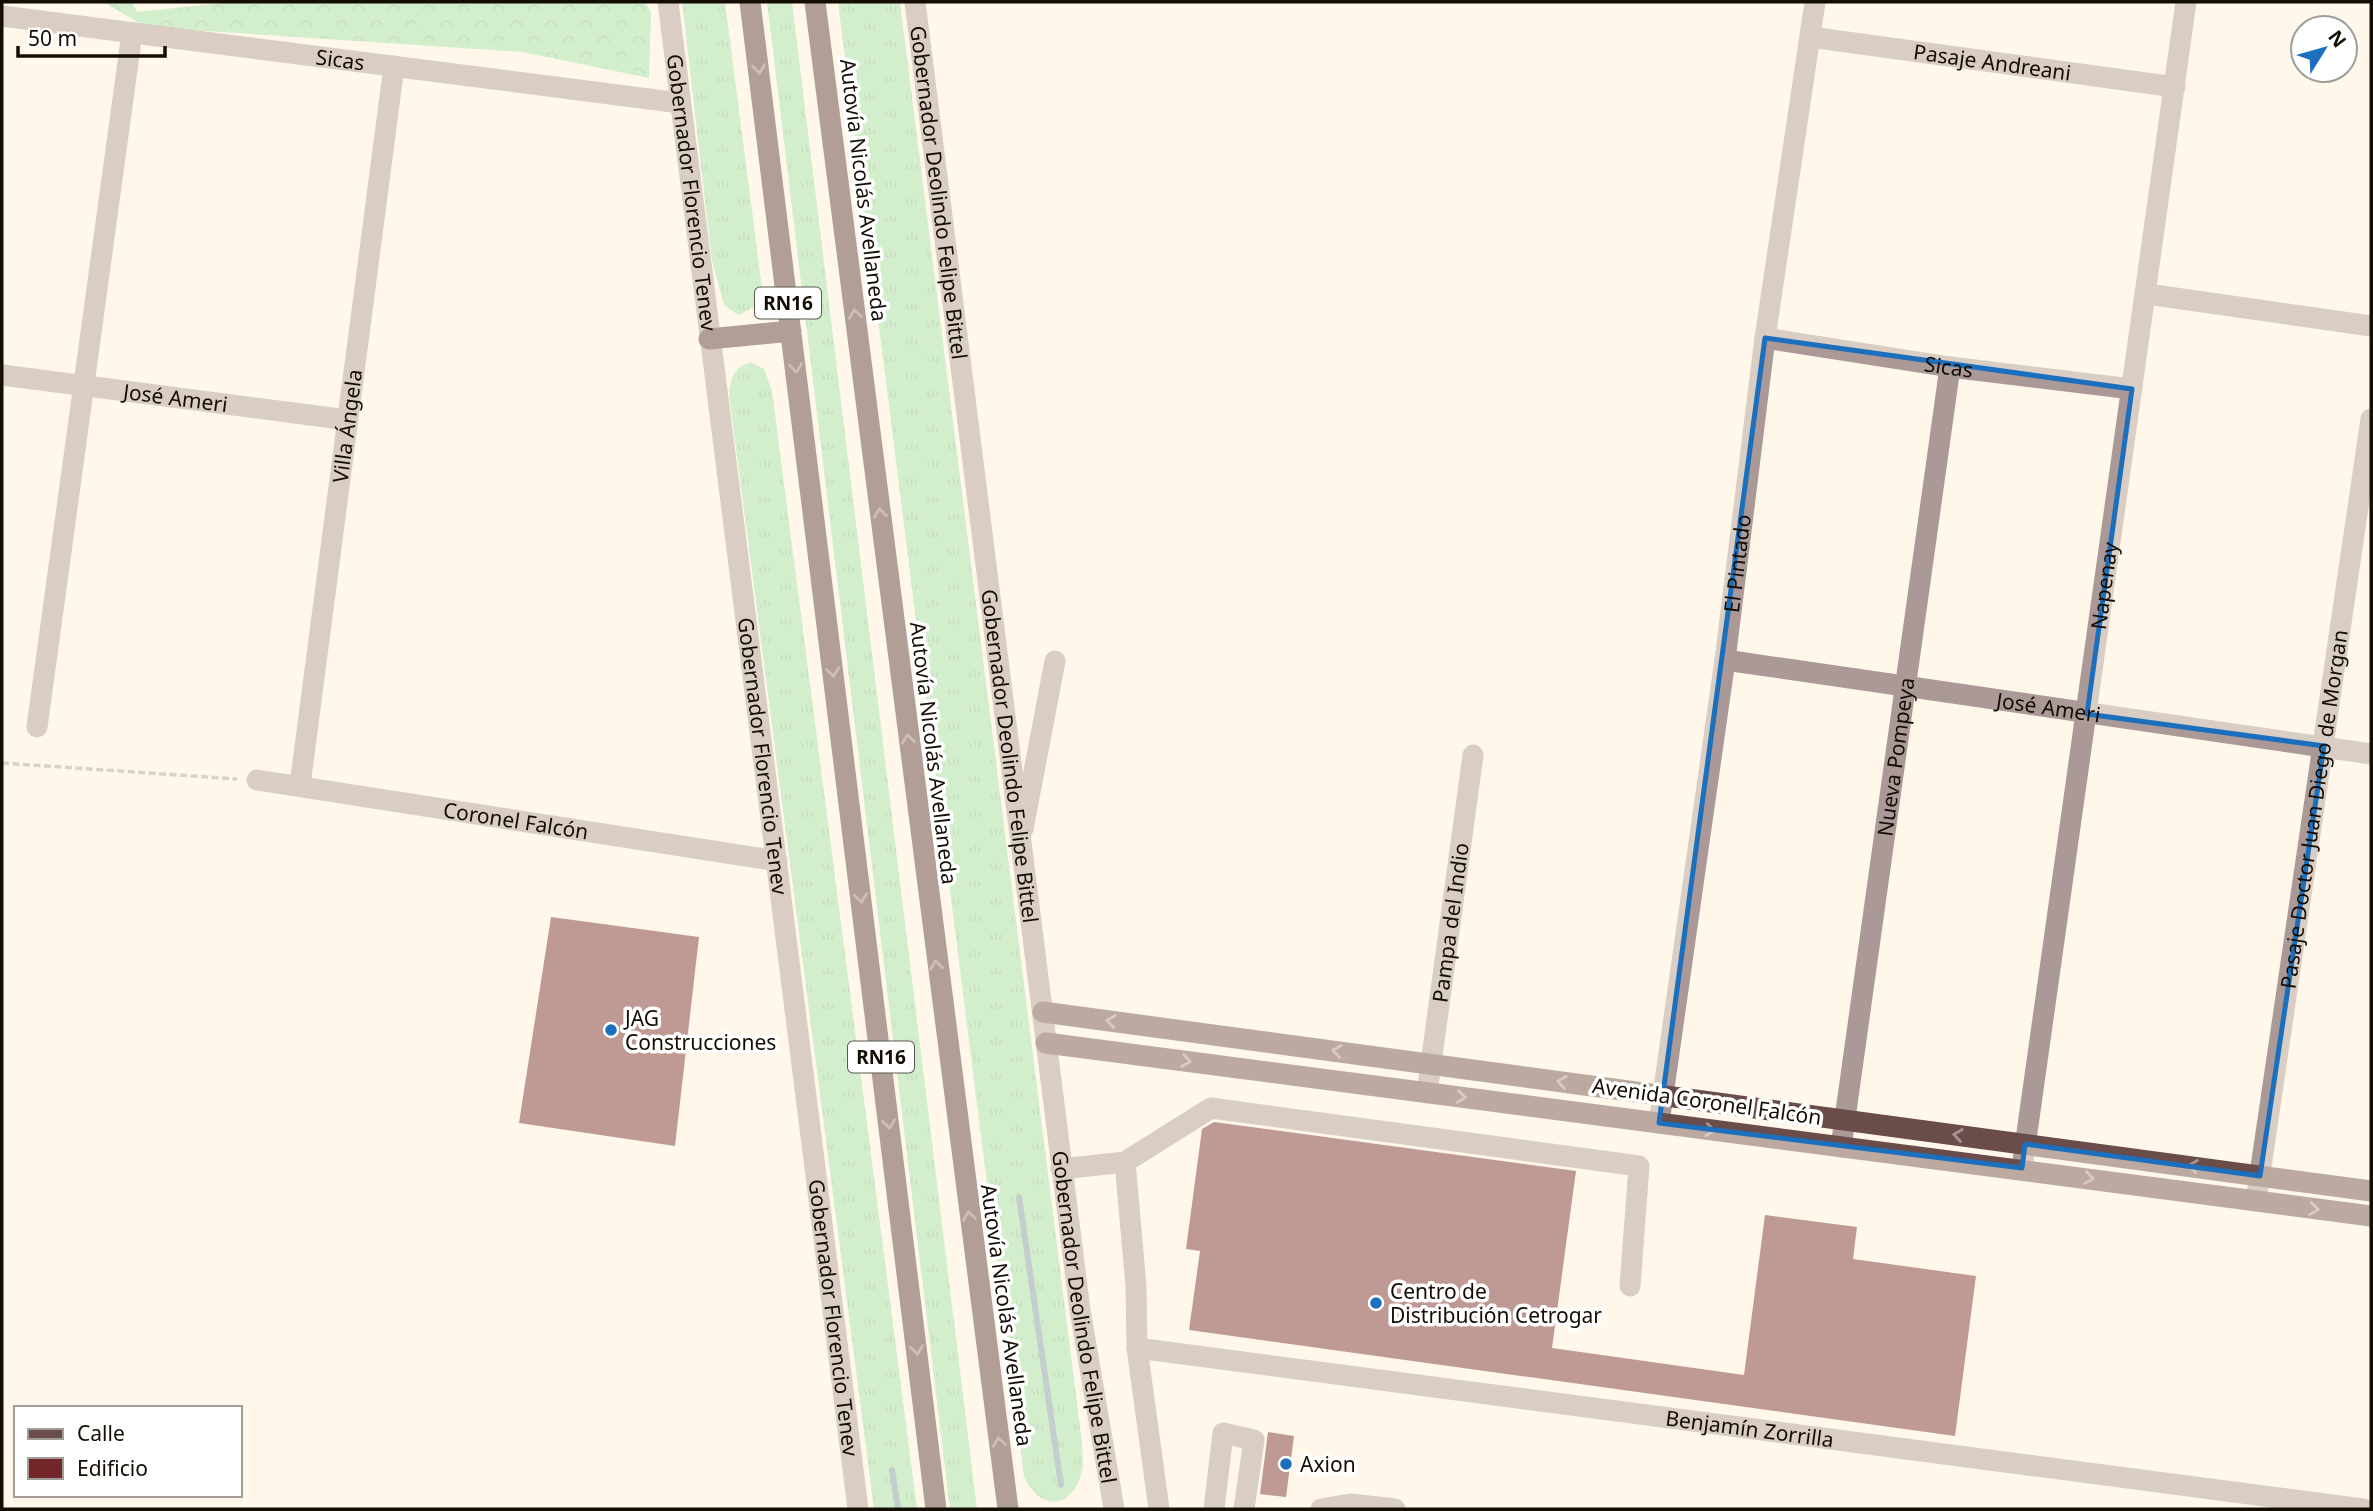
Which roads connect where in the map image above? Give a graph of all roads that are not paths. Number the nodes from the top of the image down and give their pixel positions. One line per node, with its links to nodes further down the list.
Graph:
1 (668, 2): 12 (street, Gobernador Florencio Tenev)
2 (750, 2): 15 (highway, RN16, one-way to 15)
3 (816, 2): 56 (highway, Autovía Nicolás Avellaneda / RN16, one-way to 3)
4 (915, 2): 34 (street, Gobernador Deolindo Felipe Bittel)
5 (1815, 2): 9 (street, El Pintado)
6 (2186, 2): 11 (street, Napenay)
7 (2, 16): 8 (street, Sicas)
8 (132, 33): 10 (street, Sicas); 20 (street)
9 (1810, 37): 11 (street, Pasaje Andreani); 16 (street, El Pintado)
10 (394, 66): 12 (street, Sicas); 23 (street, Villa Ángela)
11 (2175, 87): 13 (street, Napenay)
12 (680, 103): 17 (street, Gobernador Florencio Tenev)
13 (2147, 294): 14 (street); 21 (street, Napenay)
14 (2371, 326)
15 (791, 331): 17 (highway); 55 (highway, RN16, one-way to 55)
16 (1765, 338): 18 (street, Sicas); 24 (street, El Pintado)
17 (709, 339): 35 (street, Gobernador Florencio Tenev)
18 (1950, 367): 21 (street, Sicas); 26 (street, Nueva Pompeya)
19 (2, 375): 20 (street, José Ameri)
20 (84, 387): 23 (street, José Ameri); 28 (street)
21 (2132, 389): 27 (street, Napenay)
22 (2371, 419): 29 (street, Pasaje Doctor Juan Diego de Morgan)
23 (348, 420): 33 (street, Villa Ángela)
24 (1725, 660): 26 (street, José Ameri); 40 (street, El Pintado)
25 (1055, 661): 34 (street)
26 (1906, 688): 27 (street, José Ameri); 41 (street, Nueva Pompeya)
27 (2087, 714): 29 (street, José Ameri); 43 (street, Napenay)
28 (37, 726)
29 (2324, 746): 30 (street, José Ameri); 48 (street, Pasaje Doctor Juan Diego de Morgan)
30 (2371, 754)
31 (1473, 755): 38 (street, Pampa del Indio)
32 (257, 780): 33 (street, Coronel Falcón)
33 (300, 786): 35 (street, Coronel Falcón)
34 (1019, 849): 36 (street, Gobernador Deolindo Felipe Bittel)
35 (777, 861): 54 (street, Gobernador Florencio Tenev)
36 (1043, 1012): 37 (street, Gobernador Deolindo Felipe Bittel); 38 (main road, Avenida Coronel Falcón, one-way to 36)
37 (1046, 1043): 39 (main road, Avenida Coronel Falcón, one-way to 39); 47 (street, Gobernador Deolindo Felipe Bittel)
38 (1431, 1064): 39 (street, Pampa del Indio); 40 (main road, Avenida Coronel Falcón, one-way to 38)
39 (1427, 1093): 42 (main road, Avenida Coronel Falcón, one-way to 42)
40 (1663, 1095): 41 (main road, Avenida Coronel Falcón); 42 (street, El Pintado)
41 (1845, 1120): 43 (main road, Avenida Coronel Falcón, one-way to 41); 44 (street, Nueva Pompeya)
42 (1659, 1123): 44 (main road, Avenida Coronel Falcón, one-way to 44)
43 (2025, 1144): 46 (street, Napenay); 48 (main road, Avenida Coronel Falcón, one-way to 43)
44 (1841, 1147): 46 (main road, Avenida Coronel Falcón)
45 (1125, 1162): 47 (street); 52 (street); 53 (street)
46 (2022, 1168): 50 (main road, Avenida Coronel Falcón, one-way to 50)
47 (1061, 1169): 57 (street, Gobernador Deolindo Felipe Bittel)
48 (2260, 1176): 49 (main road, Avenida Coronel Falcón); 50 (street, Pasaje Doctor Juan Diego de Morgan)
49 (2371, 1191)
50 (2256, 1201): 51 (main road, Avenida Coronel Falcón, one-way to 51)
51 (2371, 1216)
52 (1630, 1286)
53 (1138, 1348): 58 (street); 63 (street, Benjamín Zorrilla)
54 (858, 1509)
55 (936, 1509)
56 (1008, 1509)
57 (1114, 1509)
58 (1158, 1509)
59 (1214, 1509): 60 (street)
60 (1244, 1509)
61 (1321, 1509): 62 (street)
62 (1395, 1509)
63 (2363, 1509)

